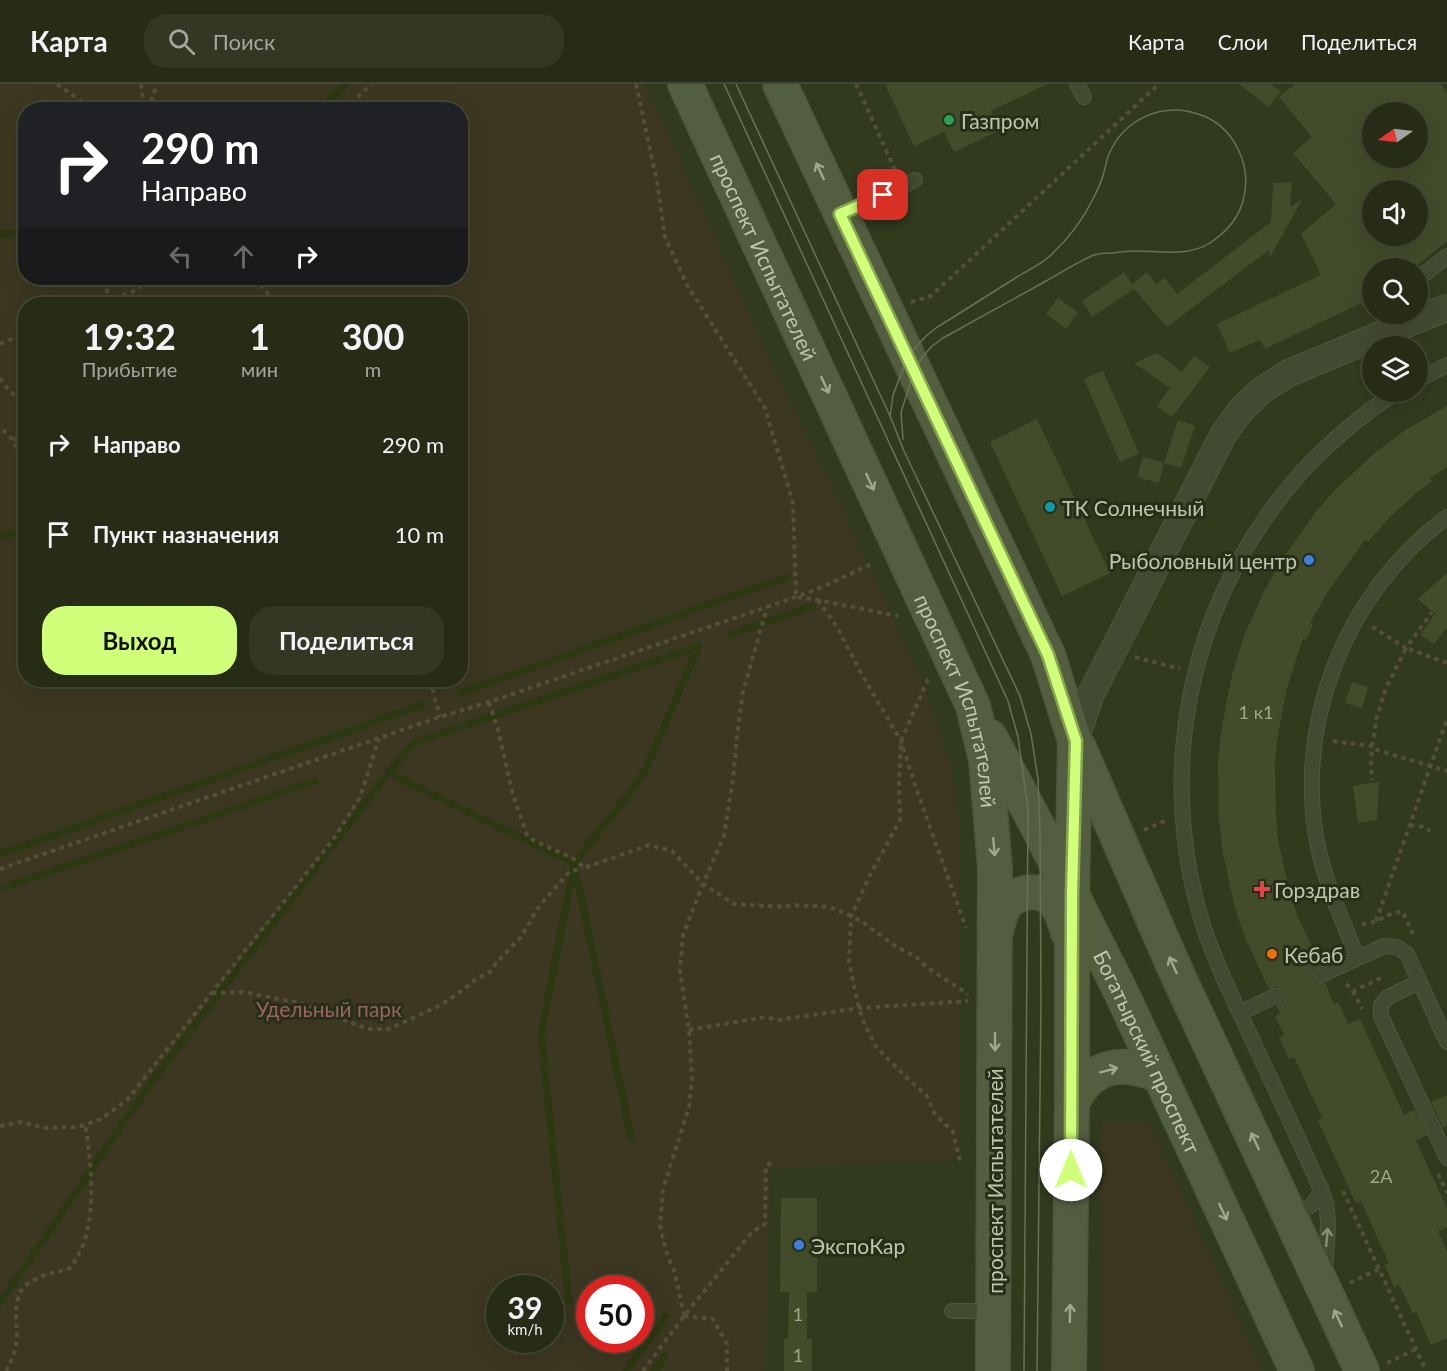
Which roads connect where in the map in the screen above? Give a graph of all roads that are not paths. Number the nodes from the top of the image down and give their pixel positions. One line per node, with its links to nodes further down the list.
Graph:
1 (685, 84): 14 (main road, проспект Испытателей, one-way to 14)
2 (780, 84): 6 (main road, one-way to 2)
3 (1077, 84): 4 (lane)
4 (1084, 97)
5 (909, 183): 6 (lane)
6 (840, 214): 15 (main road)
7 (1447, 256): 8 (lane)
8 (1428, 271)
9 (1447, 308): 15 (street)
10 (1447, 365): 11 (lane)
11 (1428, 375)
12 (1383, 402): 23 (lane)
13 (1447, 517): 19 (lane)
14 (973, 706): 16 (main road, Богатырский проспект); 17 (main road, проспект Испытателей, one-way to 17)
15 (1076, 741): 16 (main road); 29 (main road, one-way to 15)
16 (1072, 894): 18 (main road); 25 (main road, Богатырский проспект)
17 (982, 937): 18 (main road); 32 (main road, проспект Испытателей, one-way to 32)
18 (1071, 946): 26 (main road)
19 (1358, 958): 20 (lane); 21 (lane)
20 (1321, 975)
21 (1419, 982): 24 (lane); 27 (lane)
22 (1275, 996): 23 (lane)
23 (1240, 1013): 28 (lane)
24 (1447, 1042)
25 (1159, 1075): 26 (main road, one-way to 25); 36 (main road, Богатырский проспект, one-way to 36)
26 (1072, 1102): 35 (main road, one-way to 26)
27 (1447, 1158)
28 (1321, 1188): 29 (lane); 30 (lane, one-way to 28)
29 (1285, 1205): 30 (main road)
30 (1336, 1285): 33 (main road, one-way to 30)
31 (952, 1311): 32 (lane)
32 (994, 1311): 34 (main road, проспект Испытателей)
33 (1374, 1367)
34 (993, 1371)
35 (1069, 1371)
36 (1297, 1371)

